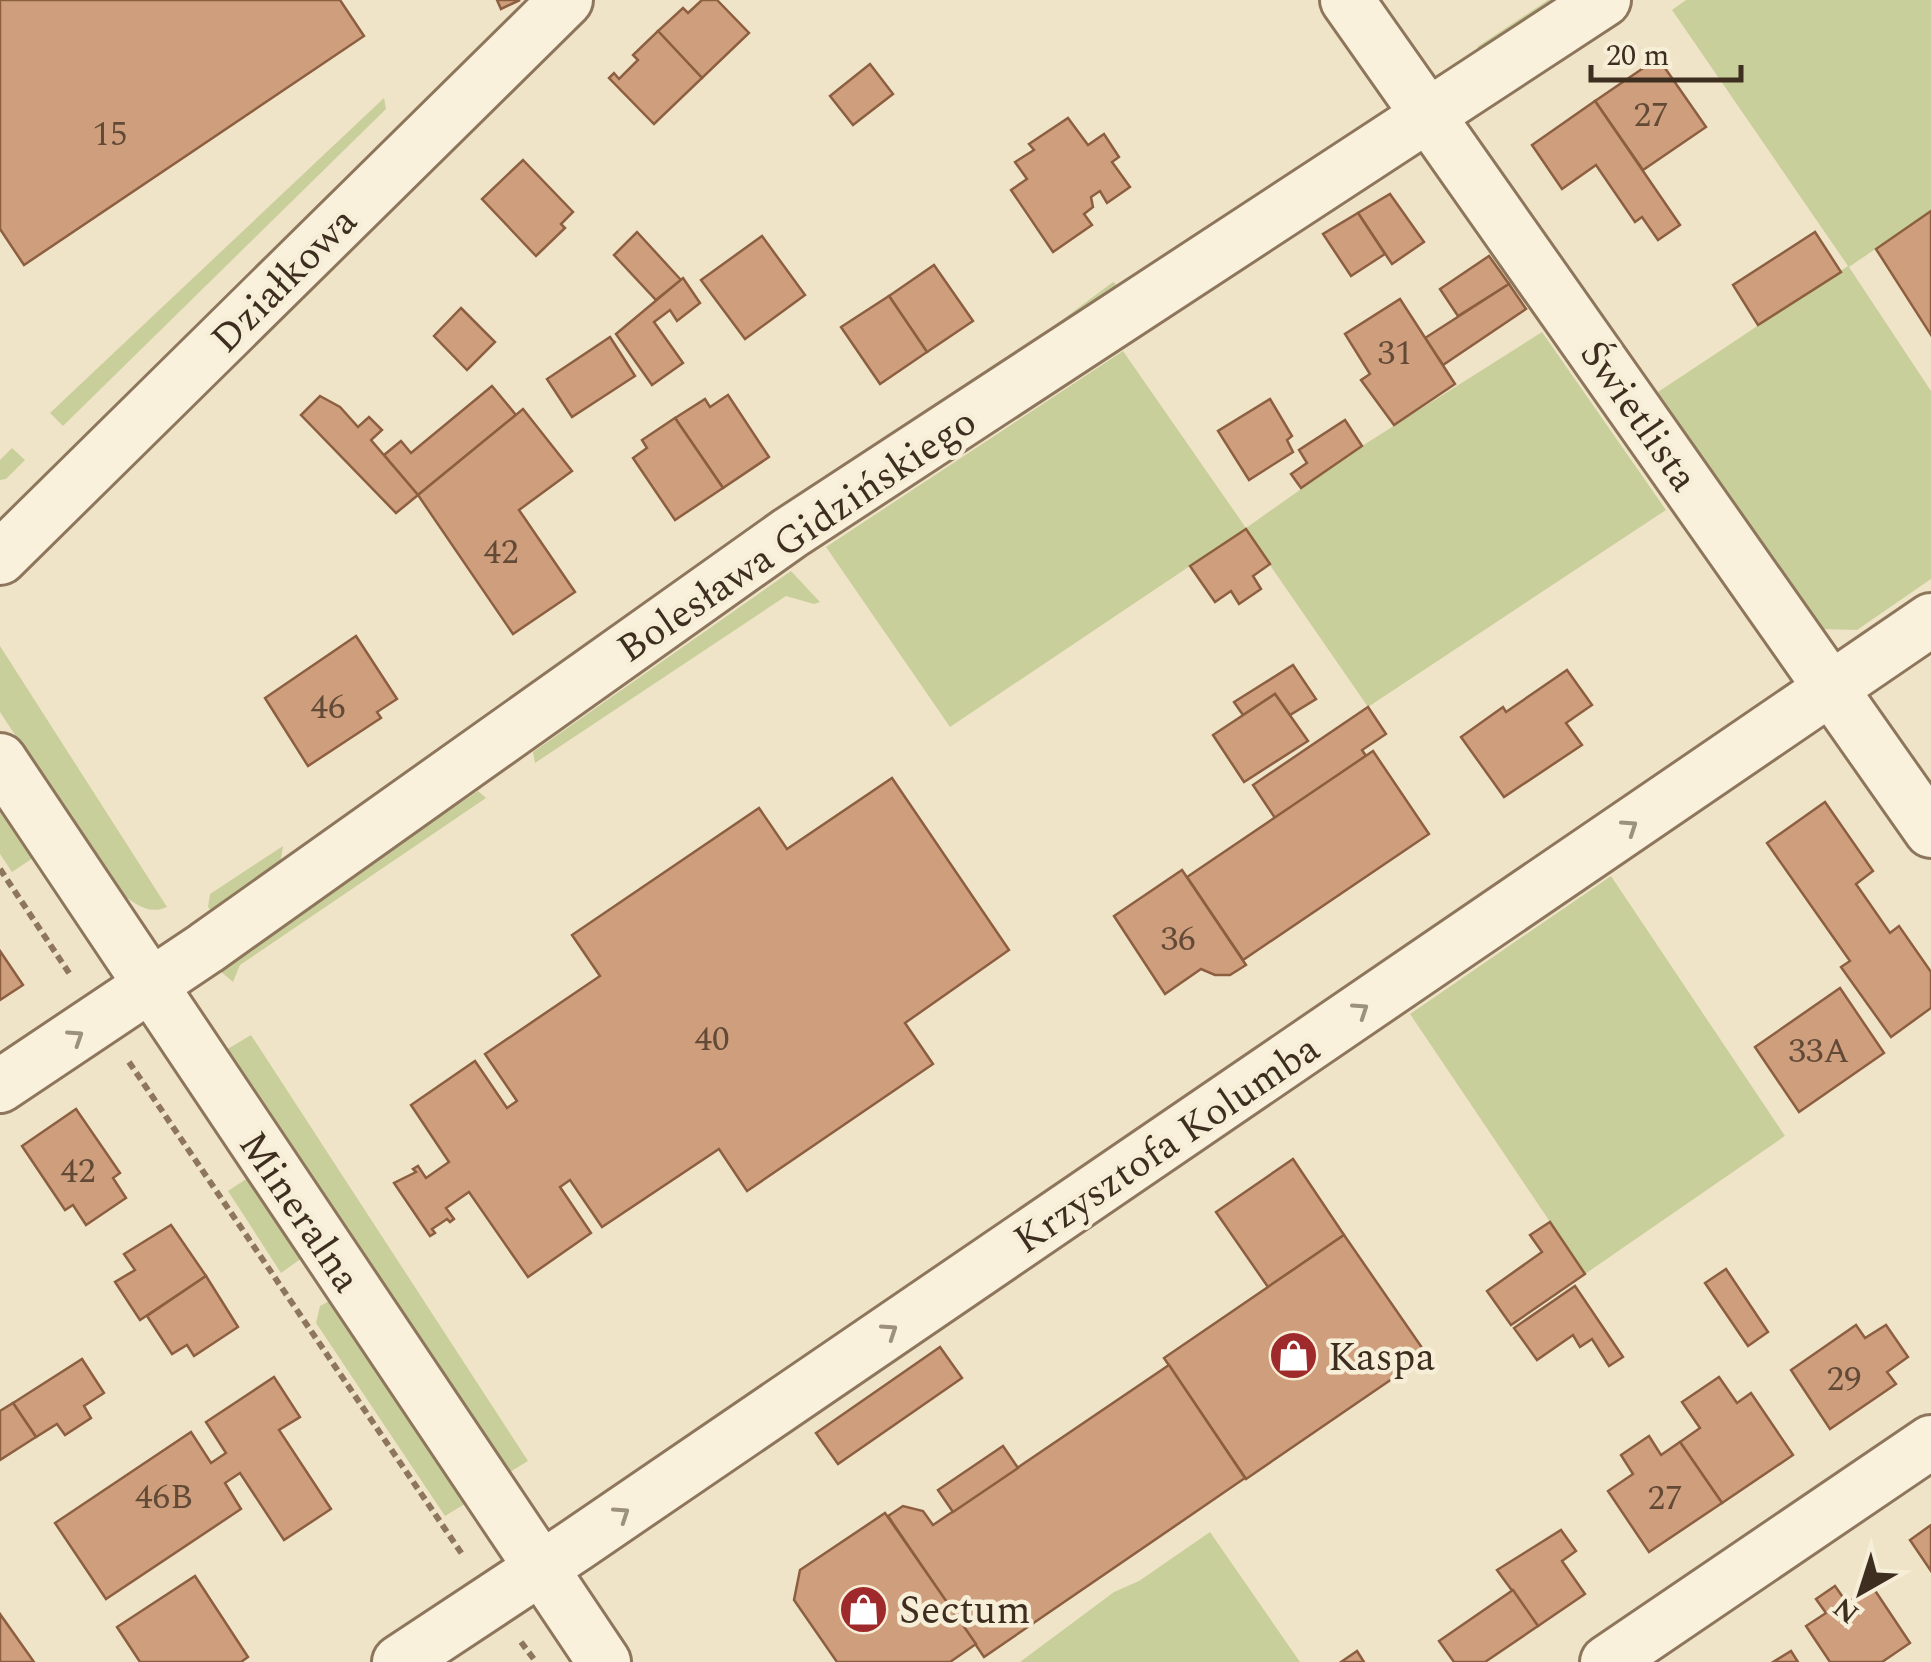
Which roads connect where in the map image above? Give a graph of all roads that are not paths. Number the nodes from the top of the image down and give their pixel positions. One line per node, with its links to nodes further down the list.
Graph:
1 (566, 0): 5 (street, Działkowa)
2 (1347, 0): 4 (street, Świetlista)
3 (1604, 0): 4 (street, Bolesława Gidzińskiego)
4 (1430, 116): 7 (street, Świetlista); 10 (street, Bolesława Gidzińskiego)
5 (0, 558)
6 (1931, 620): 7 (street, Krzysztofa Kolumba)
7 (1832, 689): 9 (street, Świetlista); 13 (street, Krzysztofa Kolumba, one-way to 7)
8 (0, 760): 10 (street, Mineralna)
9 (1931, 831)
10 (150, 986): 11 (street, Bolesława Gidzińskiego, one-way to 10); 13 (street, Mineralna)
11 (0, 1086)
12 (1931, 1442): 16 (street)
13 (541, 1568): 14 (street, Krzysztofa Kolumba); 15 (street, Mineralna)
14 (400, 1662)
15 (604, 1662)
16 (1607, 1662)

